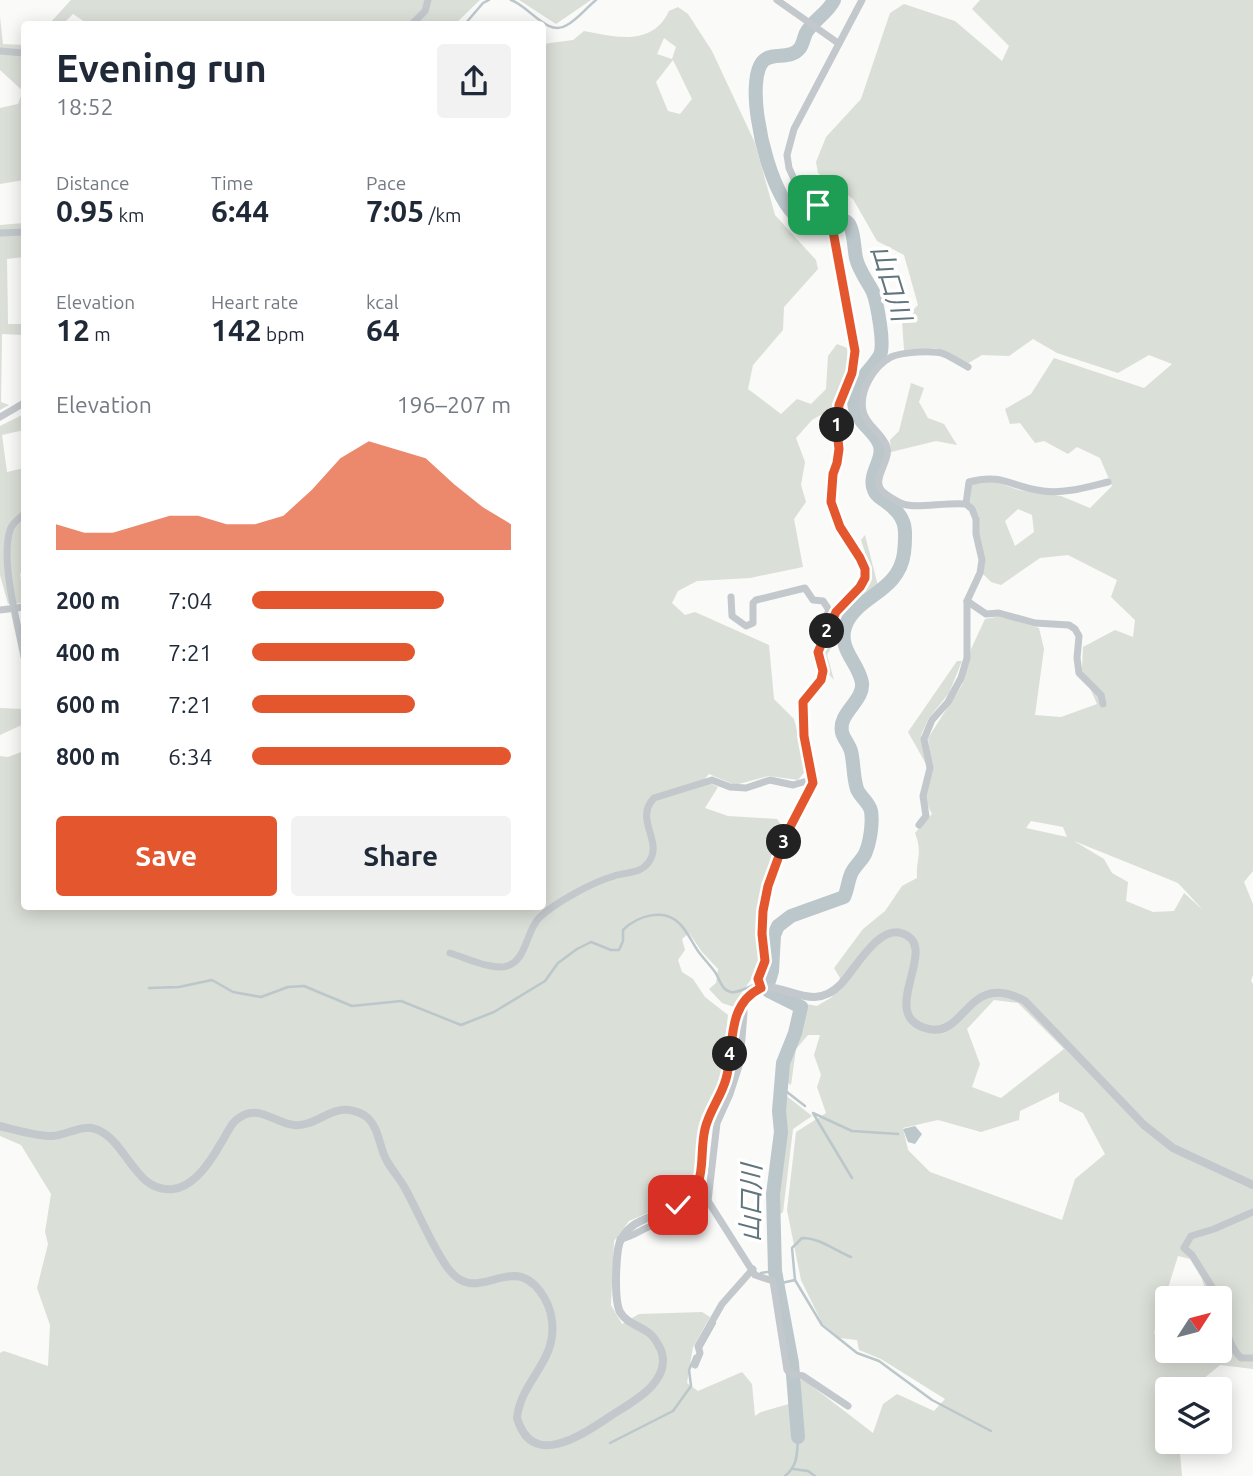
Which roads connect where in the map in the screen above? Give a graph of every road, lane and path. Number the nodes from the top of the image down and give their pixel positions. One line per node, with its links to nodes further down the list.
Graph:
1 (428, 0): 5 (street)
2 (777, 0): 6 (street)
3 (870, 0): 4 (street)
4 (861, 2): 6 (street)
5 (415, 21)
6 (838, 43): 12 (street)
7 (0, 51): 8 (street)
8 (21, 53)
9 (21, 232): 10 (street)
10 (0, 233)
11 (968, 367): 13 (street)
12 (852, 373): 13 (street); 24 (street)
13 (866, 383): 17 (street)
14 (21, 406): 15 (street)
15 (0, 417)
16 (1108, 482): 17 (street)
17 (966, 504): 20 (street)
18 (21, 517): 23 (street)
19 (731, 597): 24 (street)
20 (967, 601): 26 (street); 28 (street)
21 (21, 608): 23 (street)
22 (0, 610): 23 (street)
23 (15, 610): 25 (street)
24 (828, 630): 27 (street)
25 (21, 641)
26 (1103, 704)
27 (812, 774): 29 (street); 30 (street)
28 (919, 825)
29 (450, 953)
30 (759, 984): 31 (street); 33 (street)
31 (743, 1002): 34 (street); 36 (street)
32 (0, 1126): 36 (street)
33 (1253, 1185)
34 (708, 1201): 36 (street); 37 (street)
35 (1253, 1212): 38 (street)
36 (620, 1239)
37 (752, 1269): 41 (street); 42 (street)
38 (1211, 1286)
39 (1232, 1347): 40 (street)
40 (1253, 1358)
41 (695, 1365)
42 (848, 1406)

